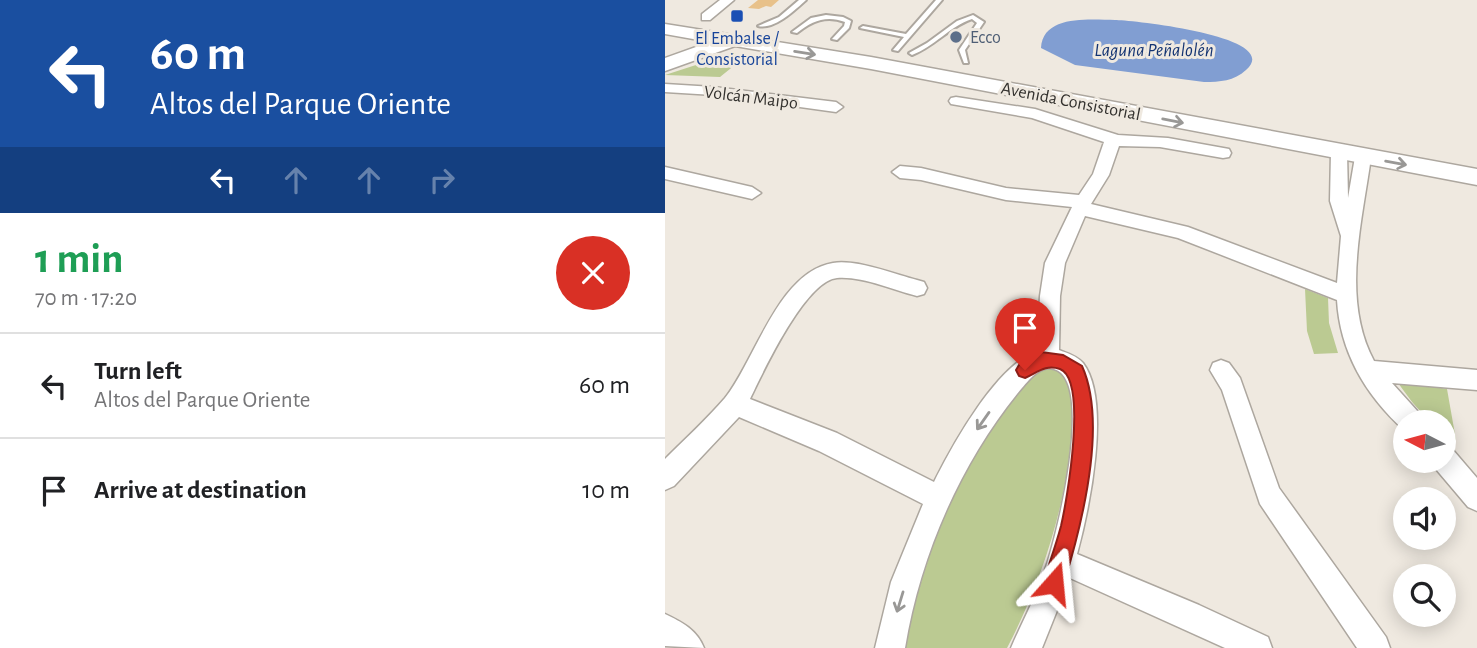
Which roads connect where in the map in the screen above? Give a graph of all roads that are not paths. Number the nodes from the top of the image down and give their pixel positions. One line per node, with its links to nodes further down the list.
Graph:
1 (728, 0): 5 (street)
2 (803, 0): 6 (lane)
3 (939, 0): 10 (lane)
4 (665, 11): 5 (main road, Avenida Consistorial)
5 (707, 11): 6 (main road, Avenida Consistorial)
6 (774, 26): 9 (main road); 10 (main road, Avenida Consistorial)
7 (863, 28): 10 (lane)
8 (665, 29): 9 (main road, Avenida Consistorial)
9 (731, 41): 12 (main road); 15 (main road, Avenida Consistorial, one-way to 15)
10 (906, 46): 11 (main road, Avenida Consistorial); 11 (lane)
11 (966, 62): 15 (main road, Avenida Consistorial)
12 (665, 65)
13 (665, 88): 16 (street, Volcán Maipo)
14 (956, 101): 17 (street)
15 (1124, 102): 18 (main road, Avenida Consistorial, one-way to 18); 21 (main road, Avenida Consistorial)
16 (836, 107)
17 (1113, 139): 19 (street); 26 (street)
18 (1339, 152): 20 (main road, Avenida Consistorial); 27 (street)
19 (1223, 153)
20 (1363, 157): 24 (main road, Avenida Consistorial, one-way to 24); 27 (street)
21 (1477, 157)
22 (900, 172): 26 (street)
23 (665, 173): 25 (street)
24 (1477, 177)
25 (752, 193)
26 (1082, 205): 29 (street); 30 (street)
27 (1349, 235): 29 (street)
28 (917, 288): 34 (street)
29 (1348, 296): 32 (street)
30 (1048, 358): 39 (street, one-way to 39); 40 (street)
31 (1221, 370): 46 (street)
32 (1369, 371): 33 (street); 35 (street)
33 (1477, 380)
34 (735, 404): 37 (street); 39 (street)
35 (1402, 410)
36 (1456, 473): 38 (street)
37 (665, 477)
38 (1477, 498)
39 (939, 499): 43 (street, one-way to 43)
40 (1062, 561): 44 (street); 45 (street)
41 (665, 629): 42 (street)
42 (689, 648)
43 (890, 648)
44 (1026, 648)
45 (1257, 648)
46 (1375, 648)

